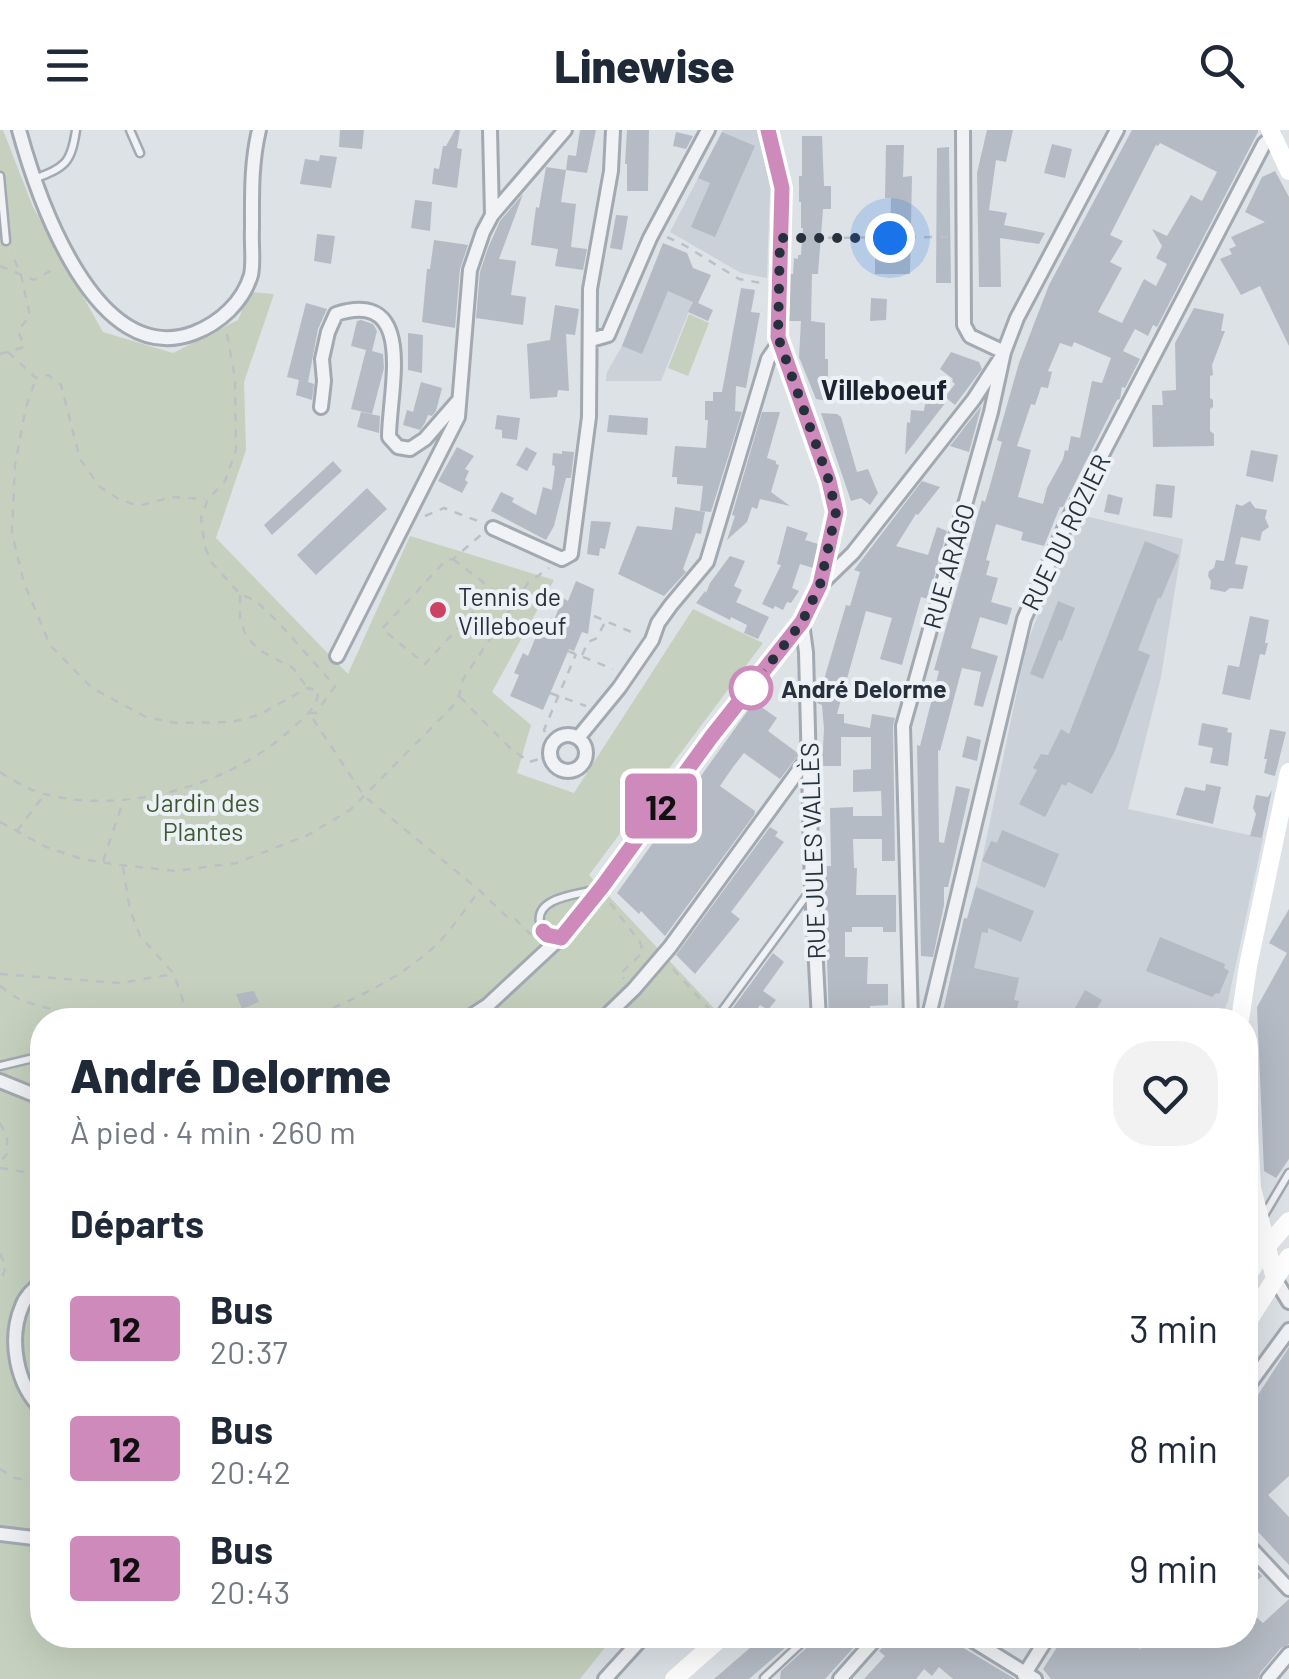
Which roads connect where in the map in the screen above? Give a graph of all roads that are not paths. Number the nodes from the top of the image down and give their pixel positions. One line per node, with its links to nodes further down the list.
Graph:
1 (19, 130): 16 (street)
2 (76, 130): 16 (lane)
3 (130, 130): 13 (lane)
4 (259, 130): 16 (street)
5 (490, 130): 17 (street)
6 (565, 130): 17 (street)
7 (613, 130): 19 (street)
8 (708, 130): 19 (street)
9 (768, 130): 20 (street)
10 (963, 130): 21 (street)
11 (1117, 130): 21 (street)
12 (1272, 133): 14 (street); 41 (street, RUE DU ROZIER)
13 (140, 154)
14 (1289, 171)
15 (0, 176): 18 (lane)
16 (32, 179)
17 (492, 215): 22 (street)
18 (6, 241)
19 (591, 340): 24 (street)
20 (779, 343): 25 (street); 28 (street)
21 (1004, 352): 25 (street); 40 (street, RUE ARAGO)
22 (459, 400): 23 (street); 27 (street)
23 (321, 407)
24 (493, 528)
25 (820, 585): 26 (street)
26 (802, 622): 29 (street, RUE JULES VALLÈS); 32 (street)
27 (336, 656)
28 (578, 738): 28 (street)
29 (807, 759): 31 (street, RUE JULES VALLÈS); 34 (street)
30 (1289, 772): 42 (street)
31 (812, 888): 38 (lane); 39 (street, RUE JULES VALLÈS)
32 (601, 889): 33 (street); 33 (lane)
33 (561, 938): 35 (street)
34 (620, 1004): 36 (street); 37 (lane)
35 (484, 1008)
36 (616, 1008)
37 (619, 1008)
38 (724, 1008)
39 (819, 1008)
40 (910, 1008)
41 (931, 1008)
42 (1241, 1008)
43 (30, 1059): 44 (lane)
44 (0, 1066)
45 (0, 1082): 46 (street)
46 (30, 1093)
47 (1289, 1173): 49 (lane)
48 (1258, 1212): 49 (street)
49 (1260, 1220): 51 (lane); 52 (street)
50 (1289, 1221): 52 (street)
51 (1258, 1223)
52 (1267, 1246): 54 (street); 55 (street)
53 (1289, 1257): 55 (street)
54 (1258, 1260)
55 (1275, 1278): 57 (street); 58 (street)
56 (30, 1292): 61 (street)
57 (1289, 1302)
58 (1258, 1305)
59 (1289, 1330): 60 (street)
60 (1258, 1372)
61 (30, 1395)
62 (0, 1534): 63 (street)
63 (30, 1538)
64 (1258, 1556): 65 (street)
65 (1289, 1589)
66 (634, 1648): 74 (street)
67 (709, 1648): 75 (street)
68 (796, 1648): 76 (lane)
69 (865, 1648): 77 (street)
70 (984, 1648): 73 (street)
71 (1042, 1648): 73 (street)
72 (1289, 1654): 78 (street)
73 (1028, 1677)
74 (604, 1679)
75 (674, 1679)
76 (764, 1679)
77 (840, 1679)
78 (1268, 1679)

